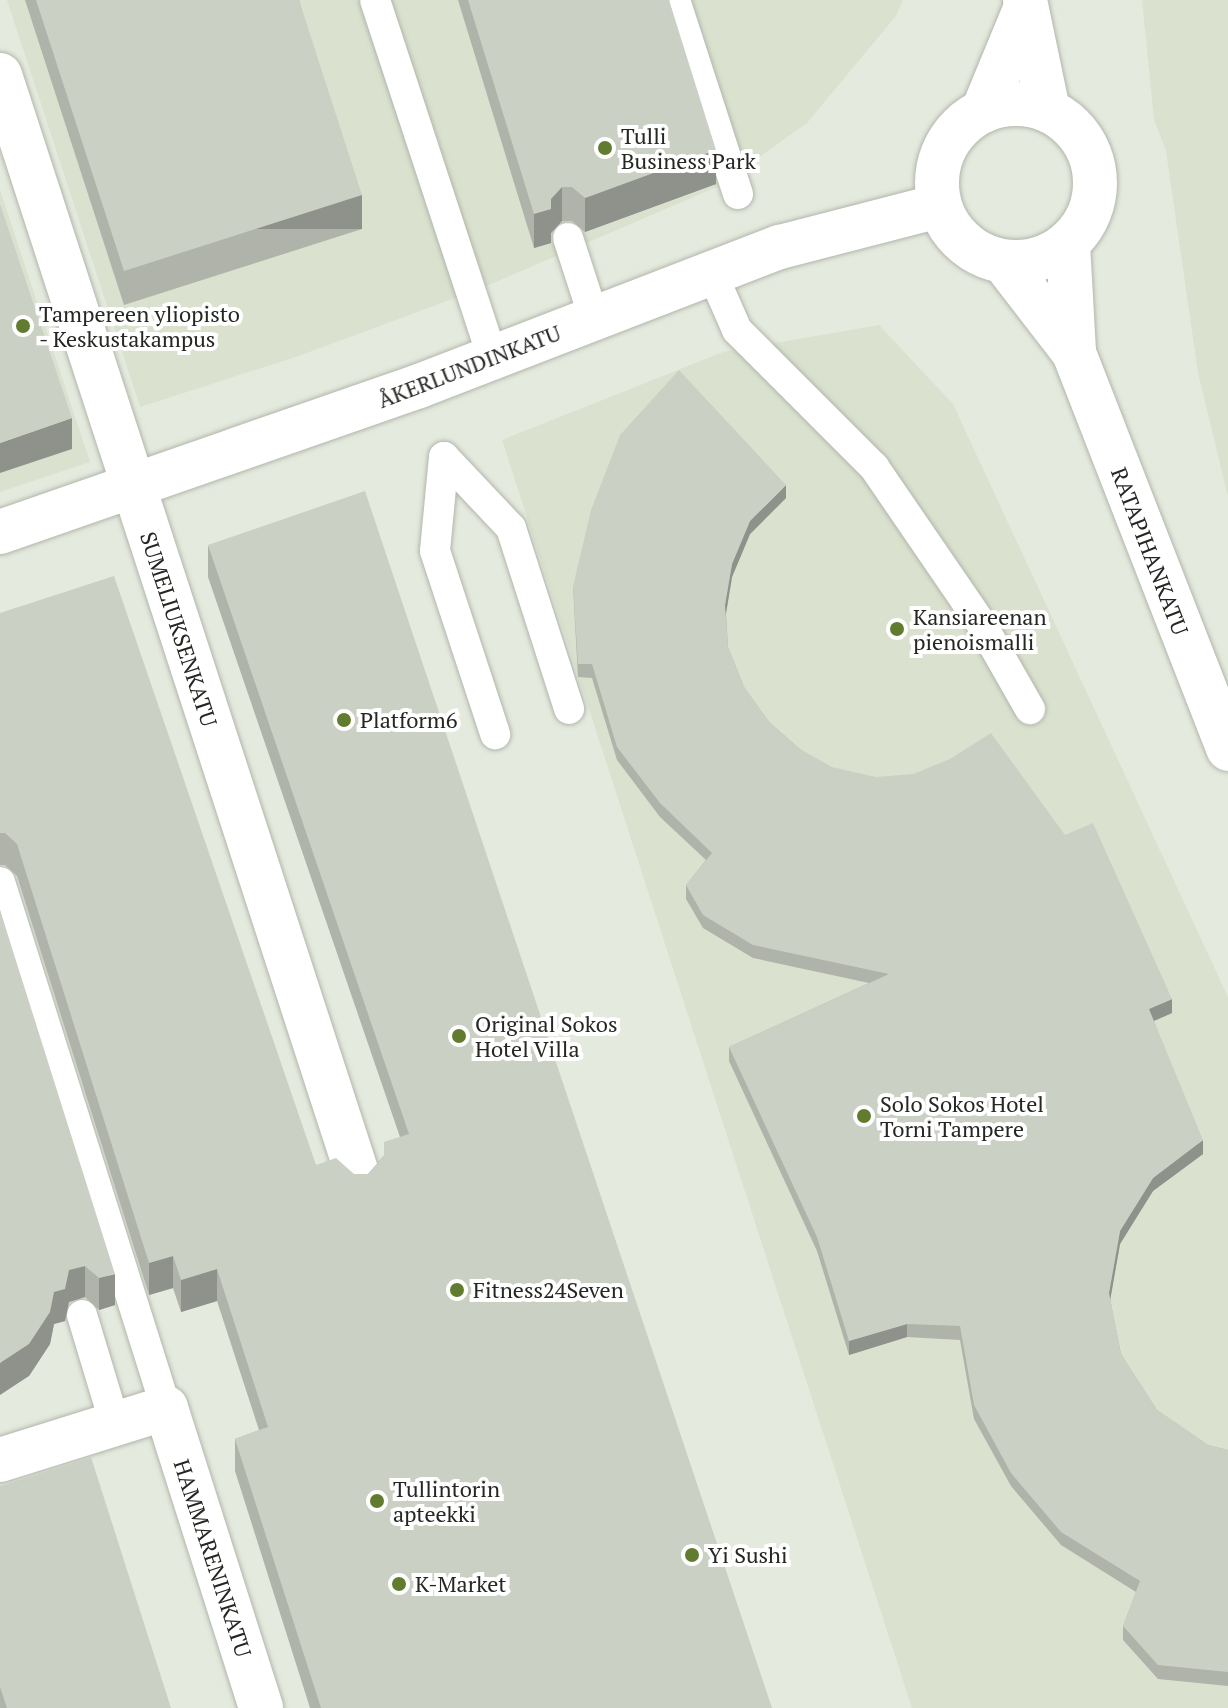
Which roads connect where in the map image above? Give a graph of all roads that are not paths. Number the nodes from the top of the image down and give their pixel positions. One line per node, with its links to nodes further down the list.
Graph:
1 (375, 0): 15 (lane)
2 (675, 0): 7 (lane)
3 (1025, 4): 5 (street); 6 (street)
4 (0, 75): 16 (street, SUMELIUKSENKATU)
5 (1048, 110): 6 (street); 10 (street)
6 (983, 111): 8 (street)
7 (738, 194)
8 (939, 206): 11 (street); 12 (street, ÅKERLUNDINKATU)
9 (568, 238): 13 (lane)
10 (1068, 244): 11 (street); 14 (street, RATAPIHANKATU)
11 (1004, 262): 14 (street, RATAPIHANKATU)
12 (712, 273): 13 (street, ÅKERLUNDINKATU); 19 (lane)
13 (594, 318): 15 (street, ÅKERLUNDINKATU)
14 (1074, 353): 21 (street, RATAPIHANKATU)
15 (493, 358): 16 (street, ÅKERLUNDINKATU)
16 (133, 485): 17 (street, ÅKERLUNDINKATU); 23 (street, SUMELIUKSENKATU)
17 (0, 532)
18 (569, 709): 20 (lane)
19 (1030, 709)
20 (495, 734)
21 (1228, 749)
22 (0, 882): 25 (lane)
23 (360, 1182)
24 (82, 1315): 26 (lane)
25 (166, 1408): 26 (street); 28 (street, HAMMARENINKATU)
26 (115, 1424): 27 (street)
27 (0, 1460)
28 (261, 1708)

